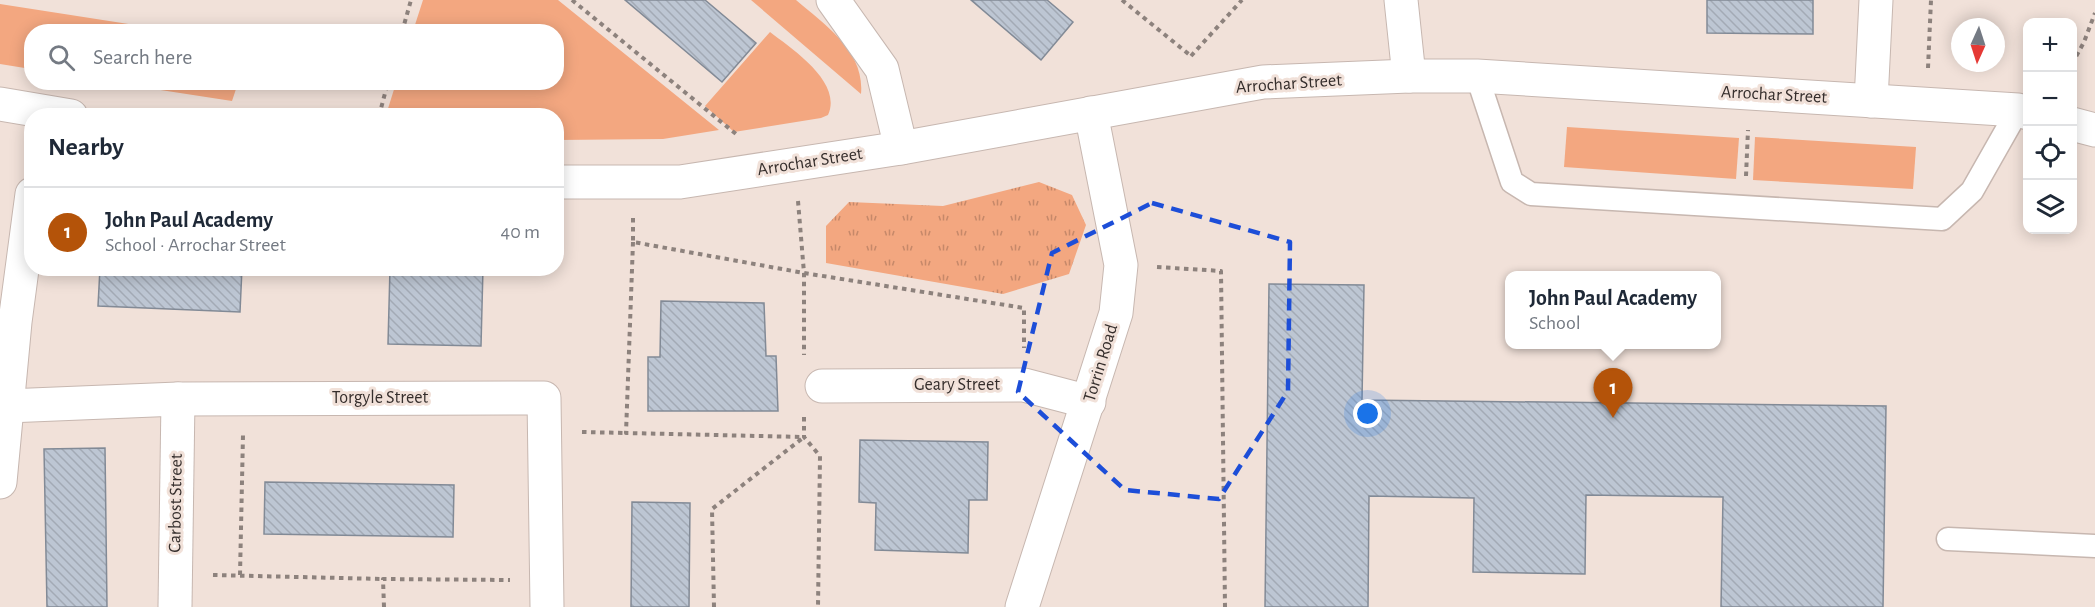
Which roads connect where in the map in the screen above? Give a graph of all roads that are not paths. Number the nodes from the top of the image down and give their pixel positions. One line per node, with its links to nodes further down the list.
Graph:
1 (832, 0): 13 (street)
2 (1401, 0): 4 (street)
3 (1876, 0): 6 (street)
4 (1408, 76): 5 (street, Arrochar Street); 10 (street, Arrochar Street)
5 (1477, 76): 6 (street, Arrochar Street); 9 (lane)
6 (1871, 101): 9 (street, Arrochar Street)
7 (0, 104): 8 (street)
8 (24, 109)
9 (2023, 112)
10 (1090, 113): 13 (street, Arrochar Street); 18 (street, Torrin Road)
11 (2077, 125): 12 (street)
12 (2095, 130)
13 (902, 148): 14 (street, Arrochar Street)
14 (564, 182)
15 (24, 254): 19 (street)
16 (822, 386): 18 (street, Geary Street)
17 (178, 399): 19 (street, Torgyle Street); 23 (street, Torgyle Street); 24 (street, Carbost Street)
18 (1089, 402): 25 (street, Torrin Road)
19 (7, 406): 20 (street)
20 (0, 482)
21 (1948, 539): 22 (lane)
22 (2095, 546)
23 (547, 593)
24 (175, 607)
25 (1022, 607)

